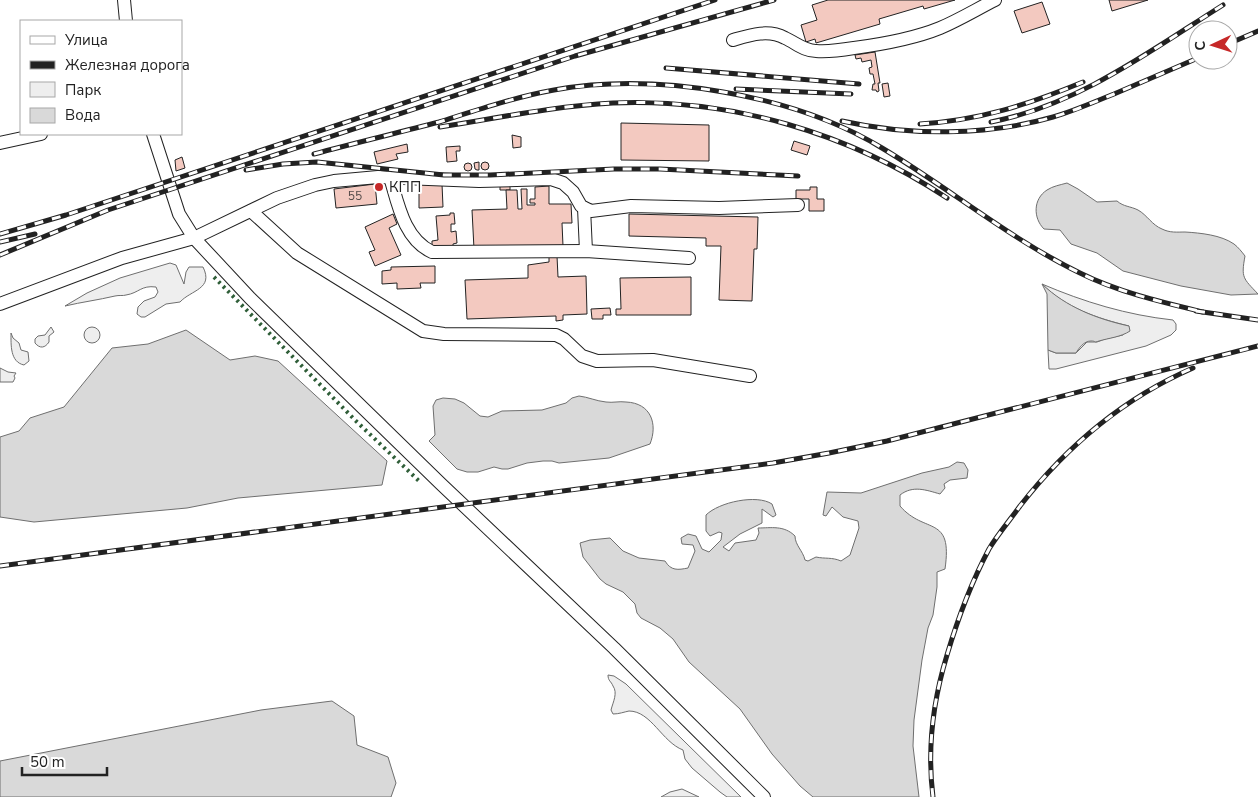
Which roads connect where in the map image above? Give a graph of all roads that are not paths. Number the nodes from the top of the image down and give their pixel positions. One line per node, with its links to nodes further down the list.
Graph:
1 (124, 0): 3 (street)
2 (995, 0): 4 (street)
3 (126, 20)
4 (732, 40)
5 (36, 135): 7 (street)
6 (153, 135): 12 (street)
7 (0, 143)
8 (390, 177): 10 (street); 11 (street); 13 (street)
9 (798, 205): 10 (street)
10 (584, 208): 13 (street)
11 (251, 211): 12 (street); 16 (street)
12 (194, 238): 15 (street); 17 (street)
13 (586, 251): 14 (street)
14 (689, 258)
15 (0, 304)
16 (750, 376)
17 (764, 797)

